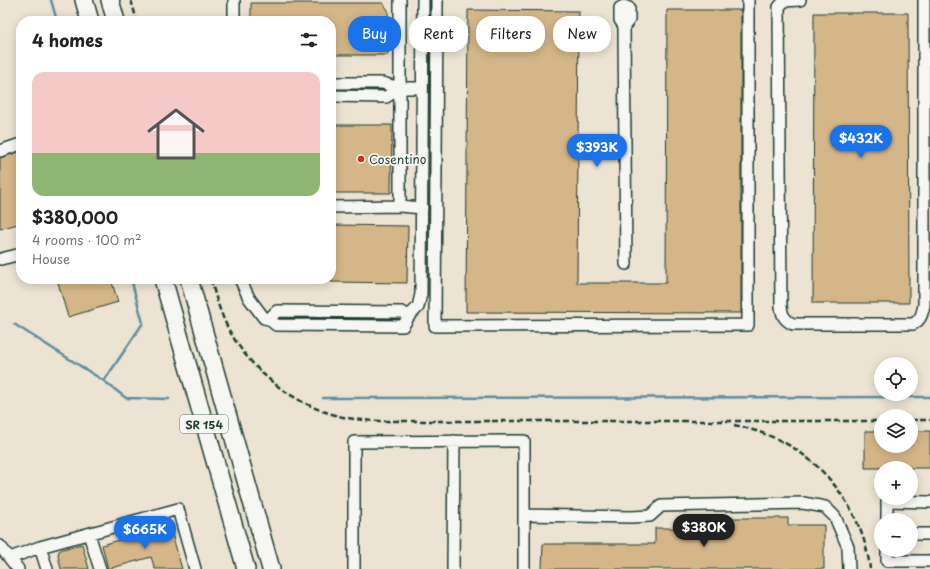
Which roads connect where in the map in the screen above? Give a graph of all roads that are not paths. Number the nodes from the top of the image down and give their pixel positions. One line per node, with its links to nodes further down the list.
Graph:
1 (84, 0): 11 (highway)
2 (110, 0): 12 (highway)
3 (234, 0): 13 (street)
4 (400, 0): 15 (street)
5 (423, 0): 16 (street)
6 (437, 0): 7 (street)
7 (748, 0)
8 (800, 0): 9 (street)
9 (924, 0)
10 (624, 3): 25 (street)
11 (89, 16)
12 (115, 16)
13 (234, 16)
14 (336, 83): 15 (street)
15 (400, 88): 16 (street); 17 (street); 20 (street)
16 (422, 88): 22 (street)
17 (336, 96)
18 (16, 146): 19 (street)
19 (0, 151)
20 (400, 206): 21 (street); 22 (street)
21 (336, 207)
22 (422, 208): 28 (street)
23 (16, 255): 24 (street)
24 (0, 258)
25 (626, 264)
26 (164, 284): 45 (highway, SR 154)
27 (190, 284): 46 (highway, SR 154)
28 (243, 284)
29 (454, 441): 32 (street); 47 (street); 48 (street)
30 (930, 502): 31 (street)
31 (887, 513)
32 (524, 515): 49 (street); 50 (street)
33 (89, 534): 37 (street); 43 (street); 44 (street)
34 (918, 534): 35 (street)
35 (930, 534)
36 (0, 546): 39 (street)
37 (40, 547): 39 (street); 42 (street)
38 (887, 557): 40 (street)
39 (10, 558): 41 (street)
40 (930, 561)
41 (18, 569)
42 (47, 569)
43 (100, 569)
44 (195, 569)
45 (246, 569)
46 (271, 569)
47 (354, 569)
48 (453, 569)
49 (524, 569)
50 (849, 569)

